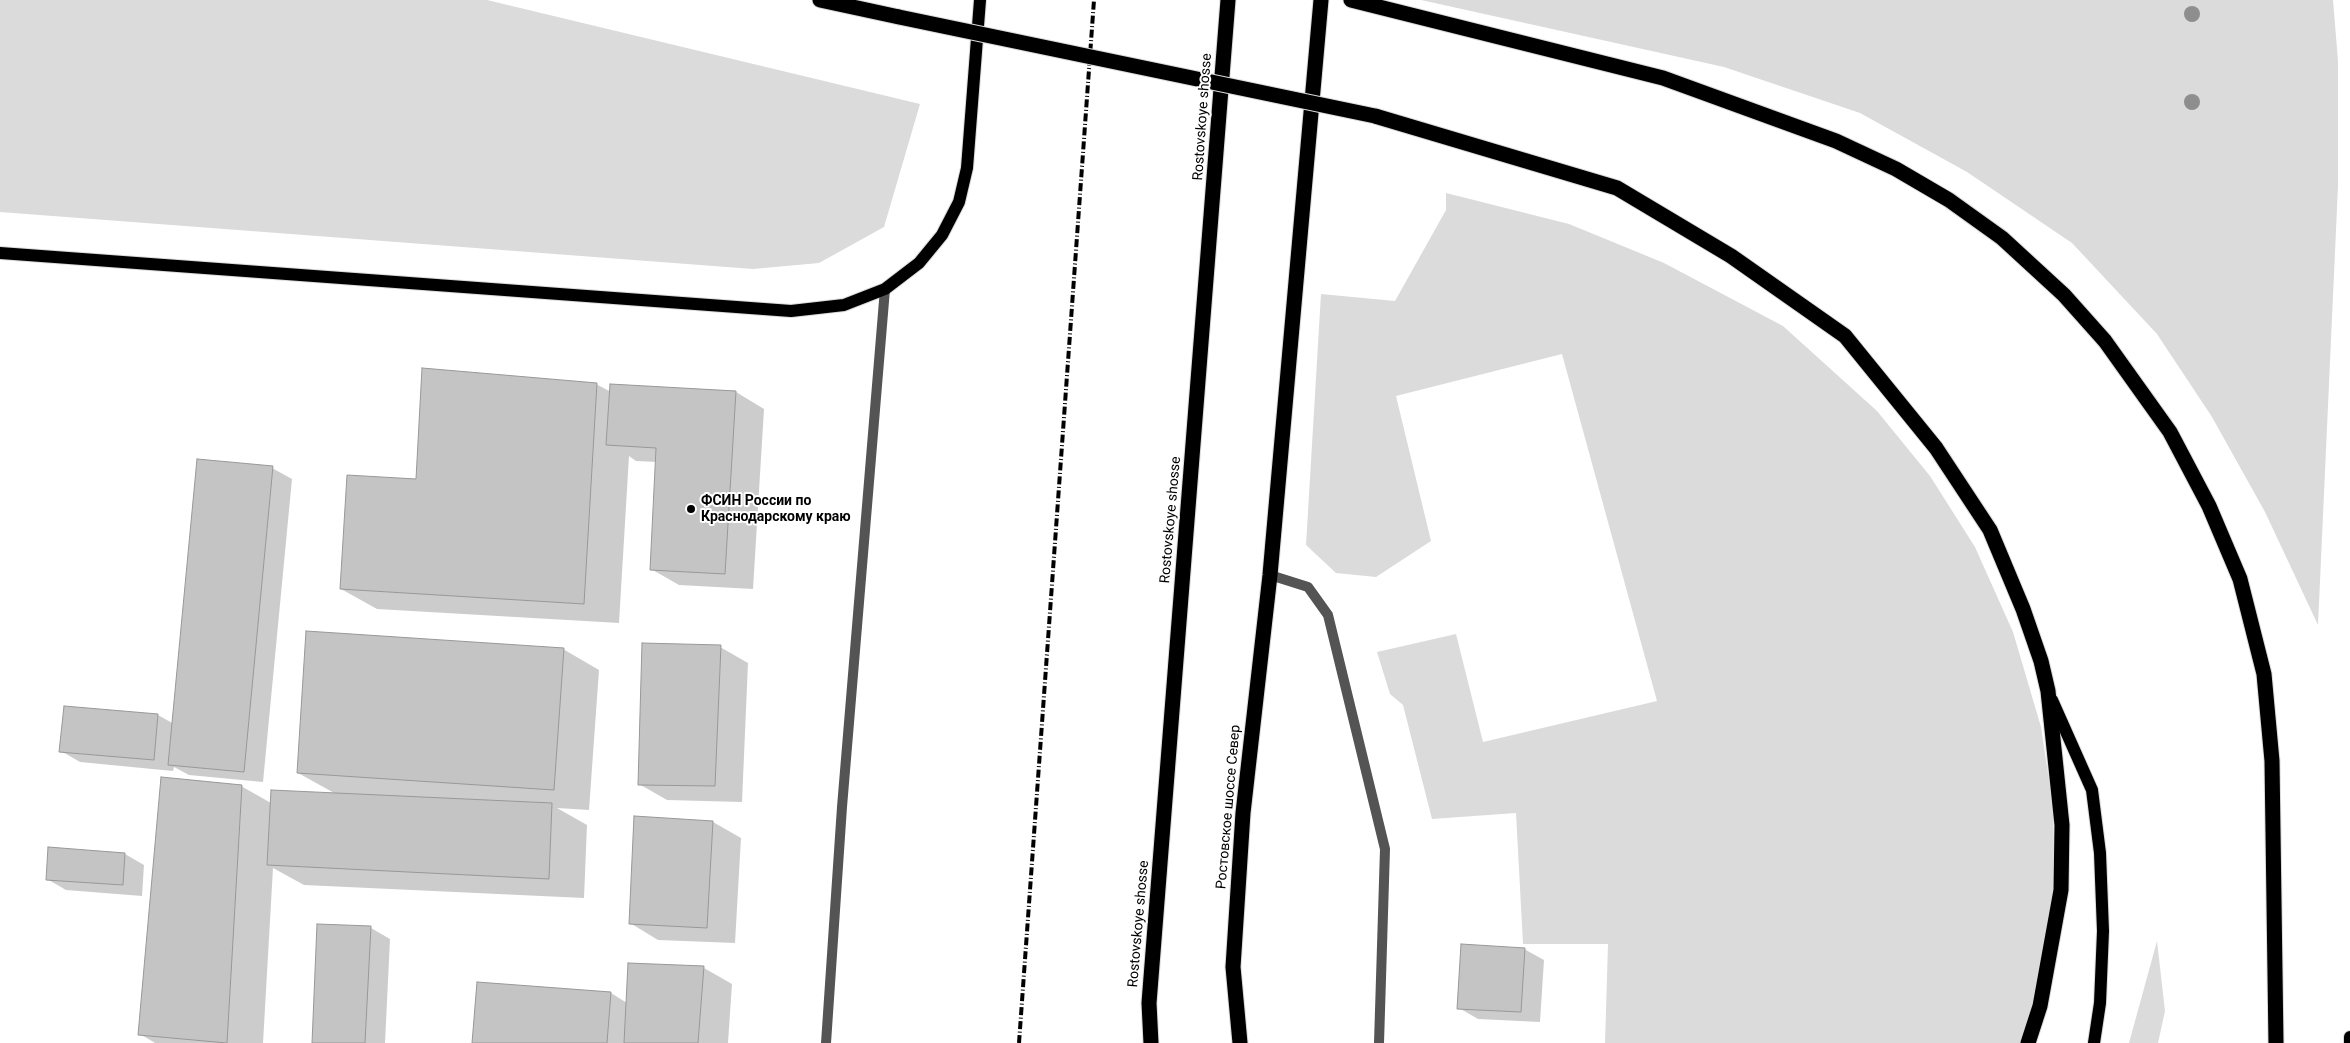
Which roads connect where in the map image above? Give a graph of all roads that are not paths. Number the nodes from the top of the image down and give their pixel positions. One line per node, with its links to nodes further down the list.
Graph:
1 (820, 0): 9 (highway, bridge)
2 (980, 0): 7 (main road)
3 (1228, 0): 10 (highway, Rostovskoye shosse)
4 (1321, 0): 8 (highway)
5 (1351, 0): 19 (highway)
6 (0, 254): 7 (main road)
7 (885, 289): 12 (street)
8 (1270, 575): 15 (highway, Ростовское шоссе Север); 16 (street)
9 (2048, 691): 17 (highway); 18 (main road)
10 (1149, 1003): 13 (main road, Rostovskoye shosse); 14 (highway)
11 (2350, 1037): 20 (main road)
12 (826, 1043)
13 (1144, 1043)
14 (1151, 1043)
15 (1240, 1043)
16 (1380, 1043)
17 (2028, 1043)
18 (2094, 1043)
19 (2276, 1043)
20 (2350, 1043)

